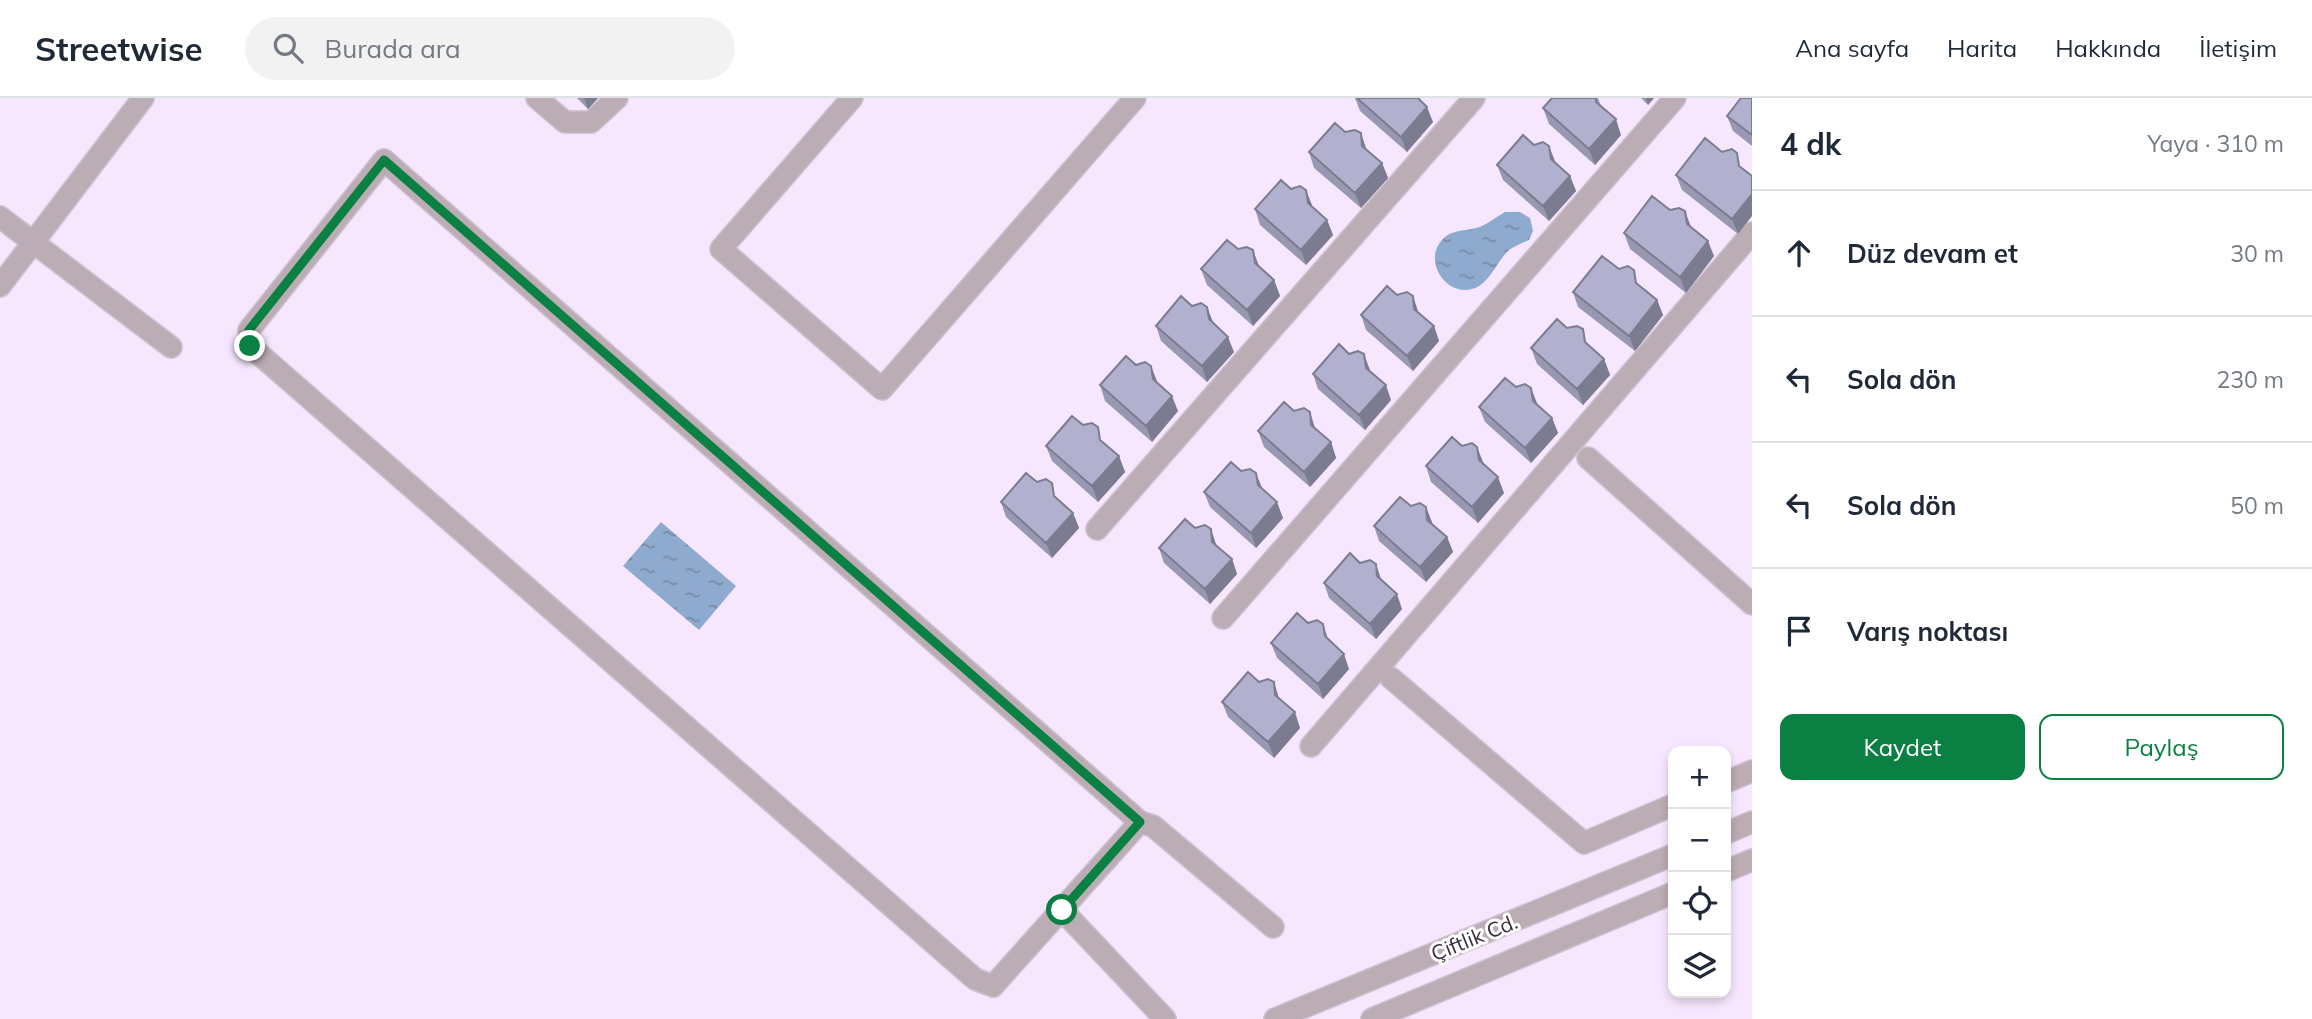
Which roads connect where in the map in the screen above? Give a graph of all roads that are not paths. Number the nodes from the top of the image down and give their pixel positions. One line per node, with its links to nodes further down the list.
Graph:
1 (143, 98): 10 (street)
2 (537, 98): 3 (street)
3 (617, 98)
4 (852, 98): 5 (street)
5 (1135, 98)
6 (1474, 98): 14 (street)
7 (1675, 98): 16 (street)
8 (0, 217): 10 (street)
9 (1752, 233): 18 (street)
10 (33, 242): 11 (street); 12 (street)
11 (0, 286)
12 (171, 347)
13 (1588, 457): 15 (street)
14 (1097, 529)
15 (1752, 604)
16 (1223, 618)
17 (1391, 678): 21 (street)
18 (1311, 746)
19 (1752, 771): 20 (street)
20 (1731, 780)
21 (1668, 806)
22 (1140, 822): 29 (street); 29 (street); 30 (street)
23 (1752, 822): 24 (street)
24 (1731, 831)
25 (1668, 857): 32 (street, Çiftlik Cd.)
26 (1752, 860): 27 (street)
27 (1731, 869)
28 (1668, 895): 33 (street, Çiftlik Cd.)
29 (1062, 910): 31 (street)
30 (1273, 927)
31 (1165, 1019)
32 (1275, 1019)
33 (1371, 1019)

